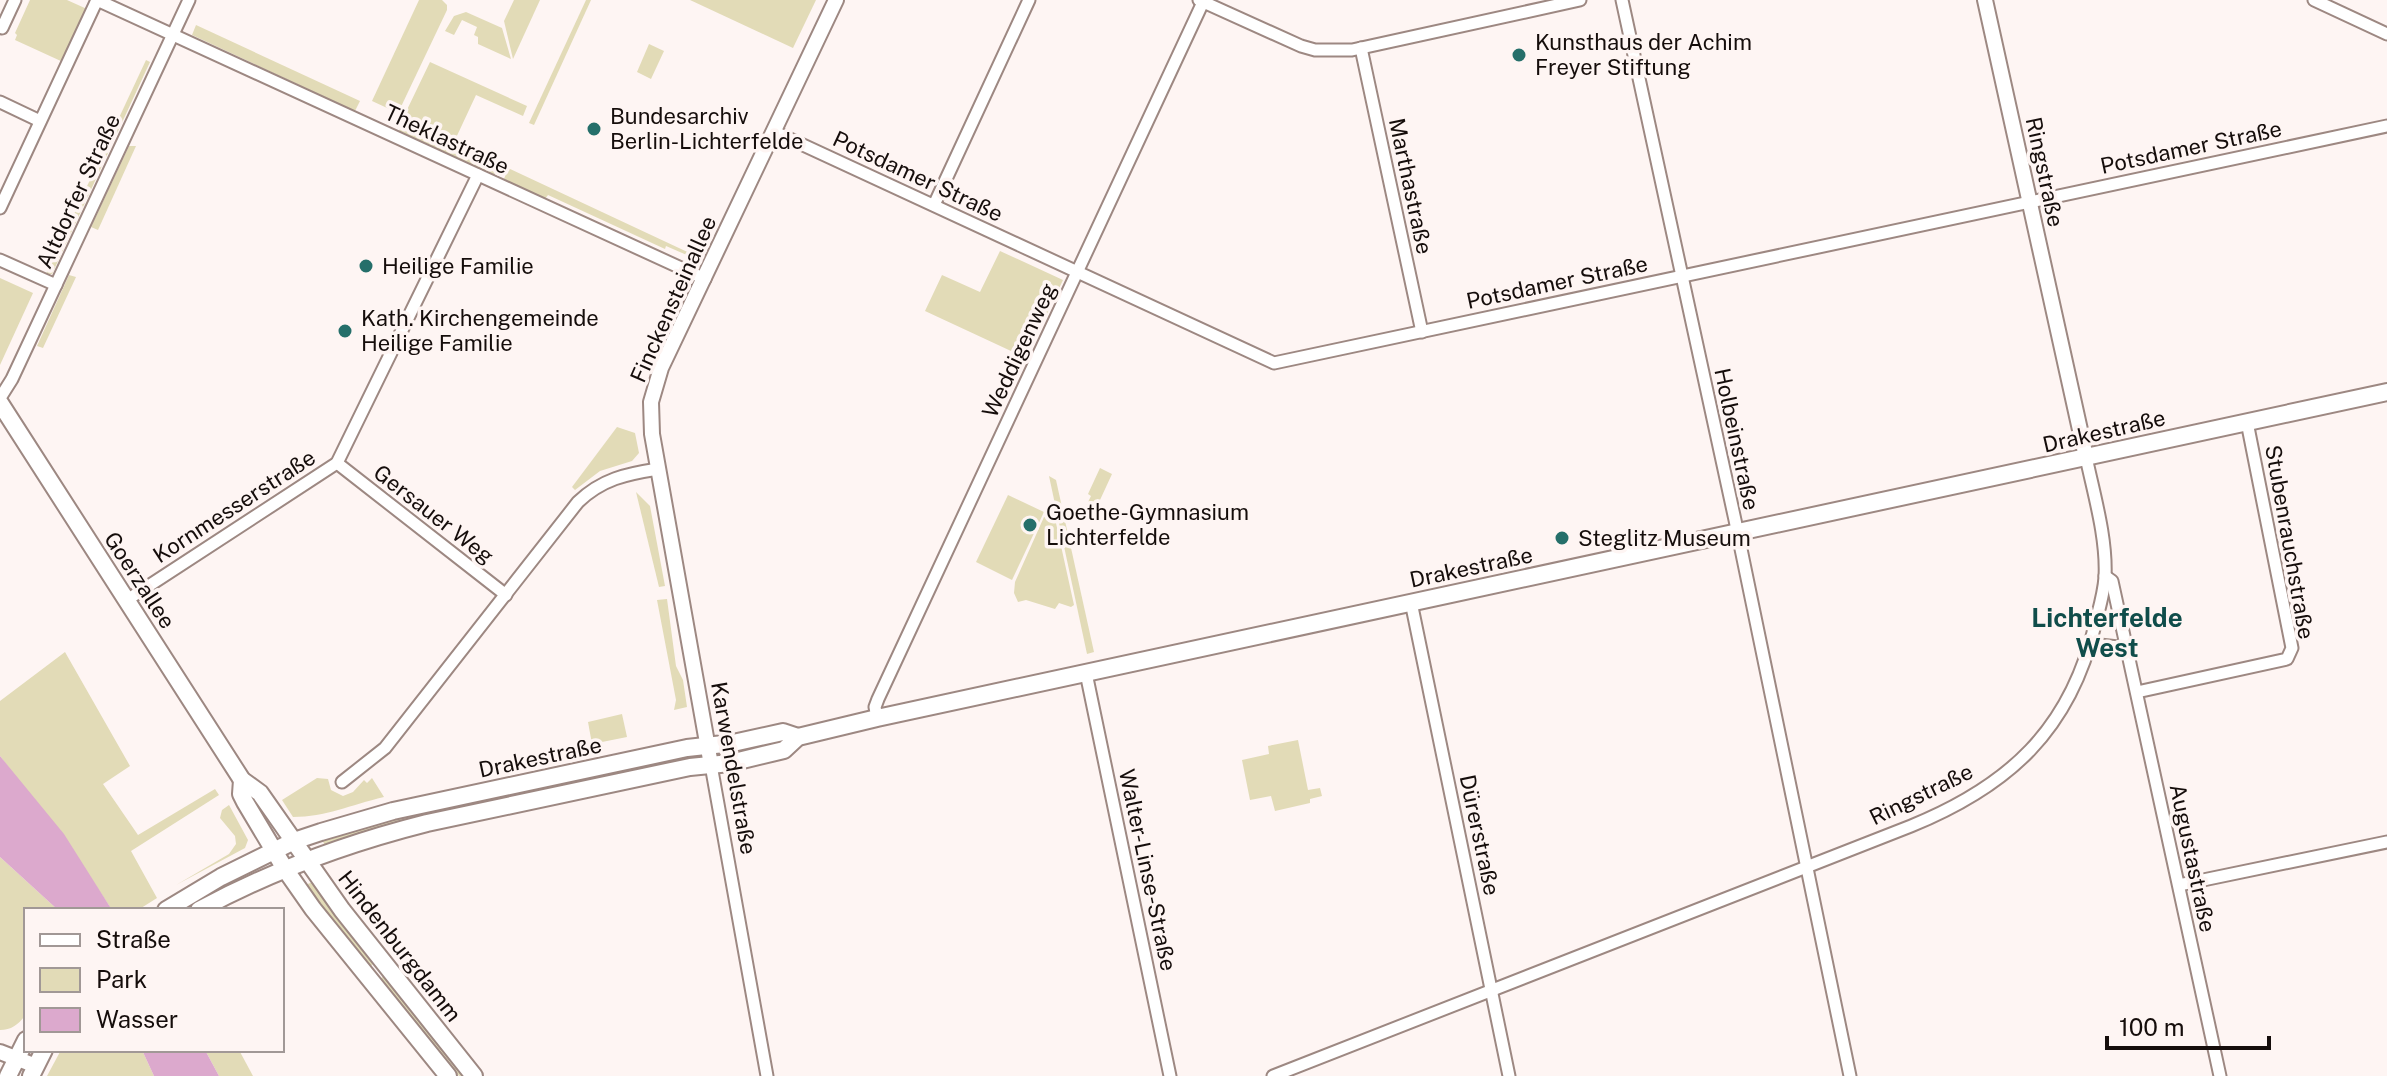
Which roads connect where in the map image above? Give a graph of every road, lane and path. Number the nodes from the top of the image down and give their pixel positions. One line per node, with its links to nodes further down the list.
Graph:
1 (15, 0): 11 (street)
2 (97, 0): 13 (street, Theklastraße); 16 (street)
3 (189, 0): 13 (street, Altdorfer Straße)
4 (836, 0): 18 (street, Finckensteinallee)
5 (1029, 0): 21 (street)
6 (1580, 0): 14 (street)
7 (1622, 0): 25 (street, Holbeinstraße)
8 (1985, 0): 20 (street, Ringstraße)
9 (2314, 0): 12 (street)
10 (1202, 1): 14 (street); 24 (street, Weddigenweg)
11 (2, 28)
12 (2387, 34)
13 (173, 35): 19 (street, Theklastraße); 27 (street, Altdorfer Straße)
14 (1361, 48): 28 (street, Marthastraße)
15 (0, 102): 16 (street)
16 (40, 121): 22 (street)
17 (2387, 126): 20 (street, Potsdamer Straße)
18 (775, 132): 21 (street, Potsdamer Straße); 26 (street, Finckensteinallee)
19 (478, 175): 26 (street, Theklastraße); 33 (street, Kornmesserstraße)
20 (2029, 203): 25 (street, Potsdamer Straße); 32 (street, Ringstraße)
21 (934, 205): 24 (street, Potsdamer Straße)
22 (0, 208)
23 (0, 260): 27 (street)
24 (1077, 273): 28 (street, Potsdamer Straße); 44 (street, Weddigenweg)
25 (1682, 276): 28 (street, Potsdamer Straße); 35 (street, Holbeinstraße)
26 (705, 279): 34 (street, Finckensteinallee)
27 (56, 285): 30 (street, Altdorfer Straße)
28 (1422, 332)
29 (2387, 392): 31 (main road, Drakestraße)
30 (0, 400): 38 (main road, Goerzallee)
31 (2247, 422): 32 (main road, Drakestraße); 43 (street, Stubenrauchstraße)
32 (2086, 457): 35 (main road, Drakestraße); 36 (street, Ringstraße)
33 (337, 463): 37 (street, Gersauer Weg); 38 (street, Kornmesserstraße)
34 (658, 469): 37 (street); 46 (street, Karwendelstraße)
35 (1737, 533): 39 (main road, Drakestraße); 54 (street, Holbeinstraße)
36 (2105, 576): 40 (street, Ringstraße); 41 (street, Augustastraße)
37 (506, 595): 49 (street)
38 (127, 600): 48 (main road, Goerzallee)
39 (1411, 602): 42 (main road, Drakestraße); 59 (street, Dürerstraße)
40 (2091, 644): 41 (street); 54 (street, Ringstraße)
41 (2127, 648): 43 (street, Augustastraße)
42 (1086, 673): 44 (main road, Drakestraße); 69 (street, Walter-Linse-Straße)
43 (2137, 692): 56 (street, Augustastraße)
44 (877, 718): 45 (main road, Drakestraße)
45 (798, 737): 46 (main road, Drakestraße); 47 (main road, Drakestraße)
46 (707, 745): 47 (street, Karwendelstraße); 50 (main road, Drakestraße)
47 (711, 765): 53 (main road, Drakestraße); 68 (street, Karwendelstraße)
48 (242, 780): 50 (main road, Goerzallee); 52 (main road, Goerzallee)
49 (342, 782)
50 (294, 841): 52 (main road, Drakestraße); 53 (main road, Hindenburgdamm)
51 (2387, 842): 56 (street)
52 (274, 850): 55 (main road, Hindenburgdamm); 57 (main road, Drakestraße)
53 (306, 861): 55 (main road, Drakestraße); 67 (main road, Hindenburgdamm)
54 (1807, 868): 59 (street, Ringstraße); 72 (street, Holbeinstraße)
55 (285, 869): 58 (main road, Drakestraße); 66 (main road, Hindenburgdamm)
56 (2179, 885): 73 (street, Augustastraße)
57 (169, 908)
58 (203, 908)
59 (1492, 991): 64 (street, Ringstraße); 71 (street, Dürerstraße)
60 (24, 1042): 62 (main road)
61 (43, 1052): 63 (main road)
62 (8, 1055): 63 (street); 65 (main road)
63 (34, 1071)
64 (1298, 1071): 70 (street, Ringstraße)
65 (8, 1076)
66 (448, 1076)
67 (474, 1076)
68 (767, 1076)
69 (1170, 1076)
70 (1273, 1076)
71 (1509, 1076)
72 (1850, 1076)
73 (2220, 1076)

